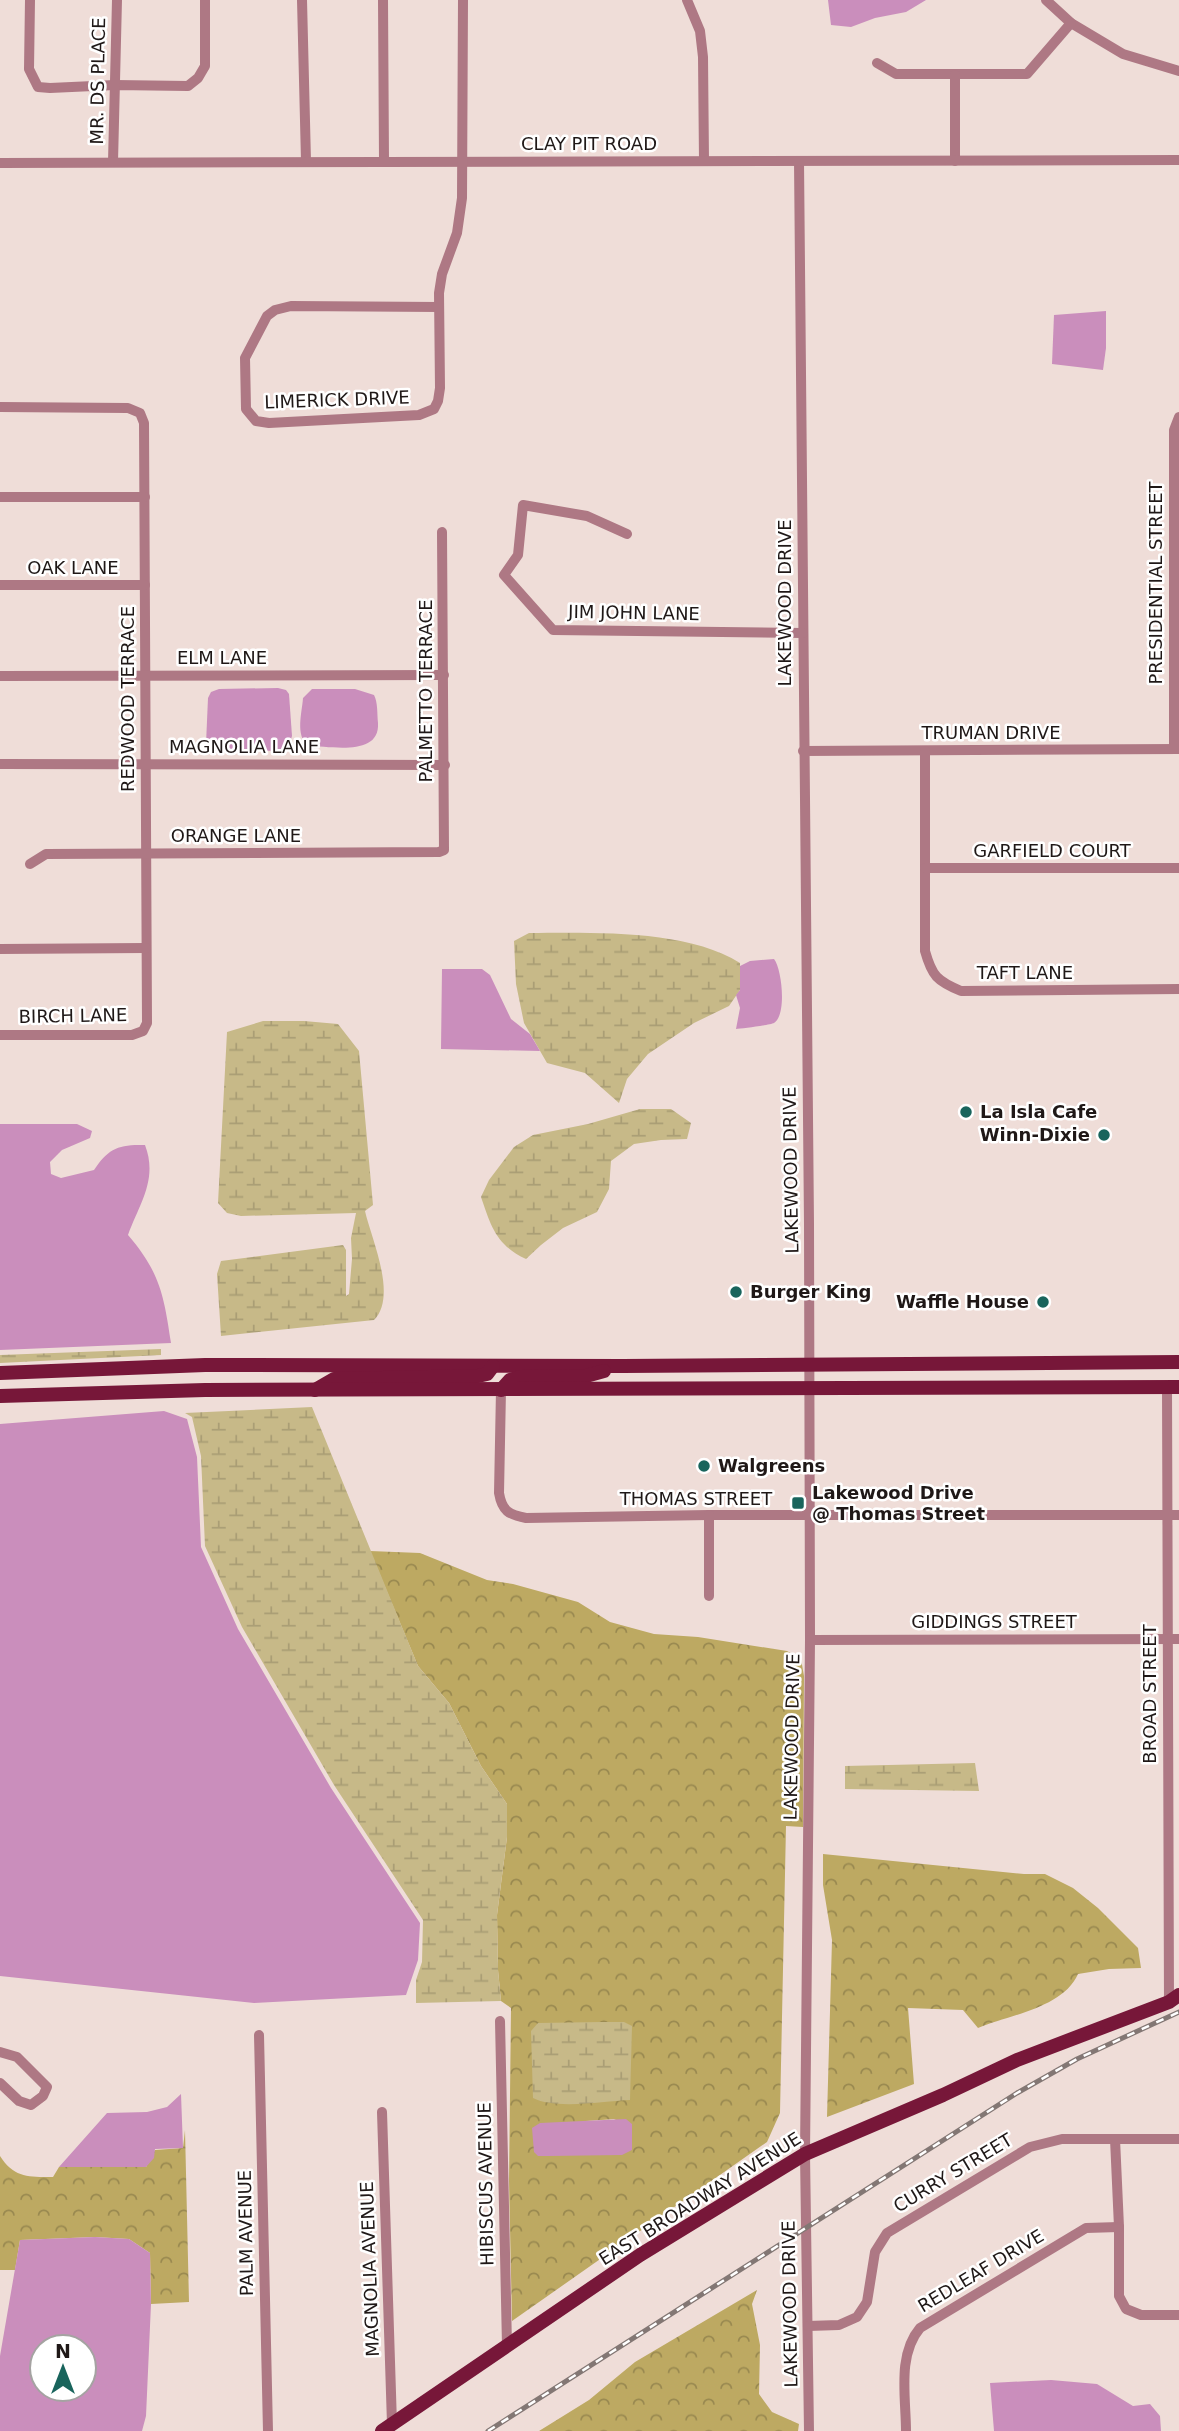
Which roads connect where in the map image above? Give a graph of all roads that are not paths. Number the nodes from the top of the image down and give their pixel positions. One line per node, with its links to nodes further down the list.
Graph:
1 (30, 0): 13 (street)
2 (117, 0): 13 (street, MR. DS PLACE)
3 (205, 0): 13 (street)
4 (302, 0): 16 (street)
5 (383, 0): 14 (street)
6 (463, 0): 17 (street, LIMERICK DRIVE)
7 (687, 0): 18 (street)
8 (1046, 0): 9 (street)
9 (1071, 23): 11 (street); 12 (street)
10 (877, 63): 12 (street)
11 (1179, 71)
12 (955, 75): 20 (street)
13 (115, 85): 21 (street, MR. DS PLACE)
14 (384, 160): 16 (street, CLAY PIT ROAD); 17 (street, CLAY PIT ROAD)
15 (1179, 160): 20 (street, CLAY PIT ROAD)
16 (306, 161): 21 (street, CLAY PIT ROAD)
17 (463, 161): 18 (street, CLAY PIT ROAD); 23 (street, LIMERICK DRIVE)
18 (704, 161): 19 (street, CLAY PIT ROAD)
19 (799, 161): 20 (street, CLAY PIT ROAD); 33 (street, LAKEWOOD DRIVE)
20 (955, 161)
21 (113, 162): 22 (street, CLAY PIT ROAD)
22 (0, 163)
23 (439, 307): 23 (street, LIMERICK DRIVE)
24 (0, 407): 27 (street, REDWOOD TERRACE)
25 (1179, 417): 28 (street, PRESIDENTIAL STREET)
26 (0, 496): 27 (street)
27 (145, 497): 32 (street, REDWOOD TERRACE)
28 (1176, 517): 34 (street, PRESIDENTIAL STREET)
29 (442, 532): 35 (street, PALMETTO TERRACE)
30 (627, 534): 33 (street, JIM JOHN LANE)
31 (0, 585): 32 (street, OAK LANE)
32 (145, 585): 37 (street, REDWOOD TERRACE)
33 (803, 633): 39 (street, LAKEWOOD DRIVE)
34 (1176, 635): 38 (street, PRESIDENTIAL STREET)
35 (444, 675): 37 (street, ELM LANE); 43 (street, PALMETTO TERRACE)
36 (0, 676): 37 (street, ELM LANE)
37 (146, 676): 42 (street, REDWOOD TERRACE)
38 (1177, 749): 40 (street, TRUMAN DRIVE)
39 (803, 751): 40 (street, TRUMAN DRIVE); 55 (street, LAKEWOOD DRIVE)
40 (925, 751): 47 (street, TAFT LANE)
41 (0, 764): 42 (street, MAGNOLIA LANE)
42 (147, 764): 43 (street, MAGNOLIA LANE); 45 (street, REDWOOD TERRACE)
43 (445, 765): 44 (street, PALMETTO TERRACE)
44 (444, 850): 45 (street, ORANGE LANE)
45 (147, 854): 46 (street, ORANGE LANE); 50 (street, REDWOOD TERRACE)
46 (30, 864)
47 (925, 868): 48 (street, GARFIELD COURT); 52 (street, TAFT LANE)
48 (1179, 868)
49 (0, 948): 50 (street)
50 (146, 948): 51 (street, REDWOOD TERRACE)
51 (147, 986): 53 (street, BIRCH LANE)
52 (1179, 989)
53 (0, 1035)
54 (1179, 1362): 55 (main road)
55 (810, 1364): 57 (main road); 62 (street, LAKEWOOD DRIVE)
56 (493, 1366): 57 (main road); 58 (main road); 60 (main road)
57 (623, 1366): 61 (main road)
58 (0, 1373)
59 (1173, 1387): 62 (main road); 65 (street, BROAD STREET)
60 (314, 1390): 61 (main road); 63 (main road)
61 (500, 1390): 62 (main road); 64 (street, THOMAS STREET)
62 (810, 1390): 67 (street, LAKEWOOD DRIVE)
63 (0, 1396)
64 (709, 1515): 67 (street, THOMAS STREET); 68 (street)
65 (1167, 1515): 66 (street, THOMAS STREET); 67 (street, THOMAS STREET); 69 (street, BROAD STREET)
66 (1179, 1515)
67 (810, 1516): 71 (street, LAKEWOOD DRIVE)
68 (709, 1595)
69 (1167, 1639): 70 (street, GIDDINGS STREET); 71 (street, GIDDINGS STREET); 72 (street, BROAD STREET)
70 (1179, 1639)
71 (810, 1640): 82 (street, LAKEWOOD DRIVE)
72 (1173, 1763): 73 (street, BROAD STREET)
73 (1173, 1888): 74 (street, BROAD STREET)
74 (1174, 1998): 82 (main road, EAST BROADWAY AVENUE)
75 (500, 2021): 86 (street, HIBISCUS AVENUE)
76 (259, 2035): 88 (street, PALM AVENUE)
77 (0, 2052): 78 (street)
78 (0, 2083)
79 (382, 2112): 87 (street, MAGNOLIA AVENUE)
80 (1115, 2139): 81 (street, CURRY STREET); 83 (street); 85 (street, CURRY STREET)
81 (1179, 2139)
82 (805, 2154): 85 (street, LAKEWOOD DRIVE); 86 (main road, EAST BROADWAY AVENUE)
83 (1119, 2227): 84 (street); 90 (street, REDLEAF DRIVE)
84 (1179, 2315)
85 (808, 2326): 89 (street, LAKEWOOD DRIVE)
86 (507, 2346): 87 (main road, EAST BROADWAY AVENUE)
87 (387, 2428)
88 (268, 2431)
89 (810, 2431)
90 (906, 2431)

